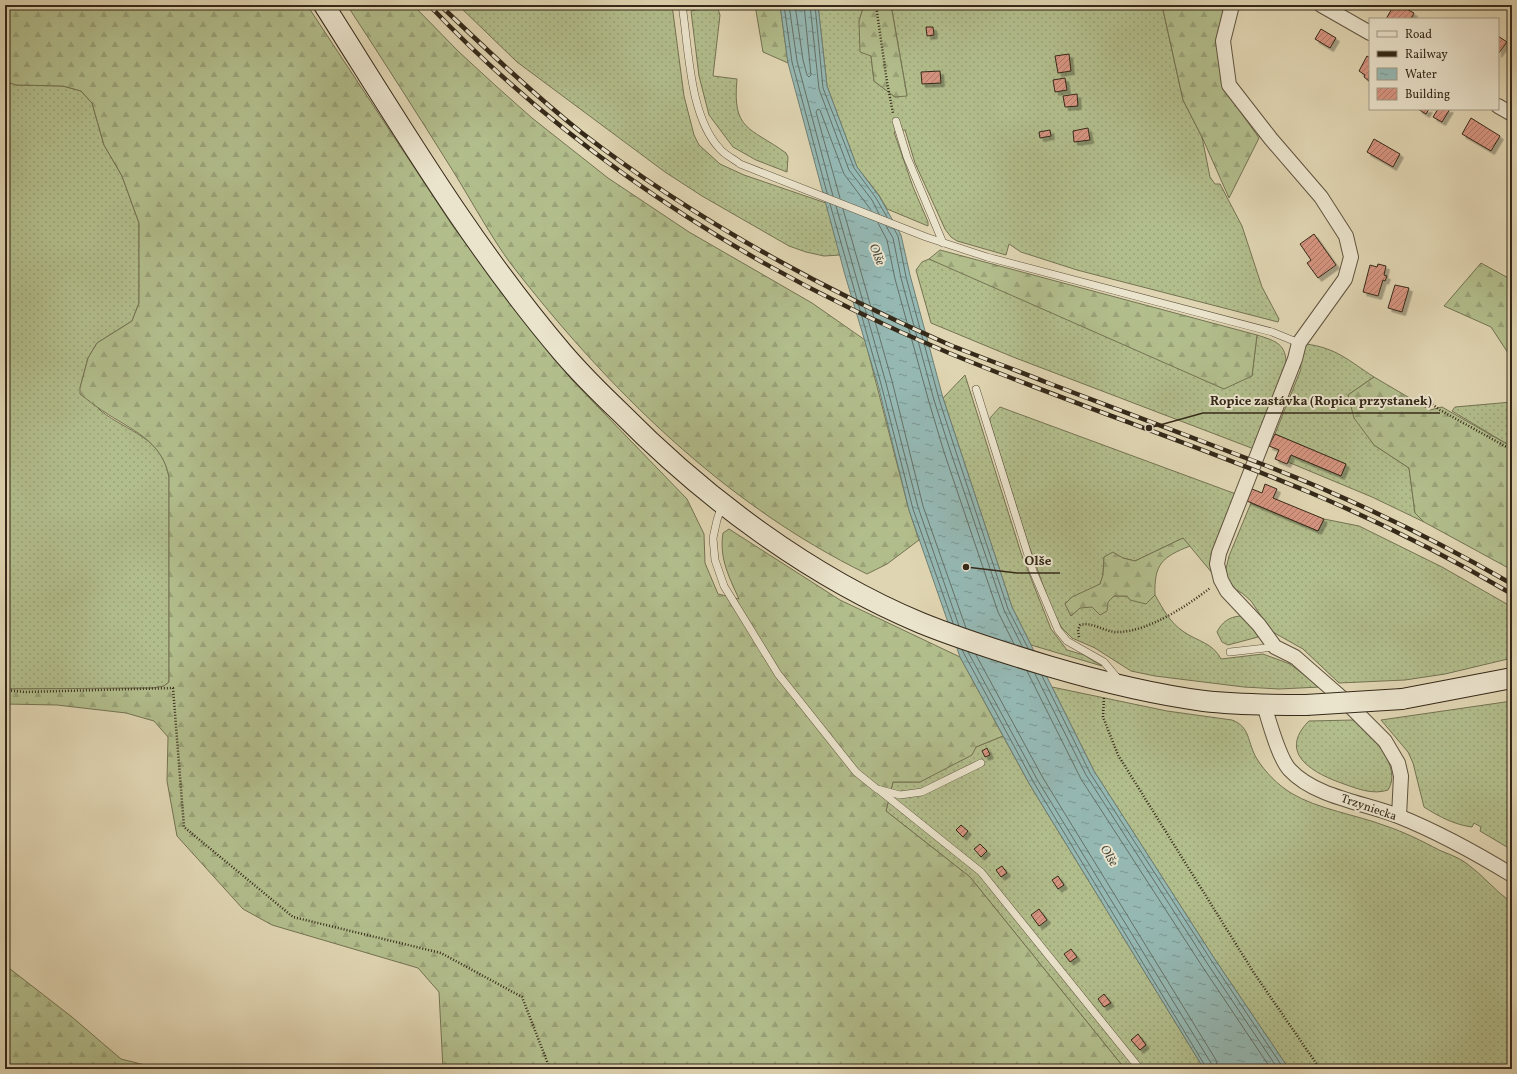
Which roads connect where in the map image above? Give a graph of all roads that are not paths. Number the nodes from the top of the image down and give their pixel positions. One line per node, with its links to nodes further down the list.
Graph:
1 (324, 5): 13 (main road)
2 (698, 5): 5 (lane)
3 (1232, 5): 11 (street)
4 (1321, 5): 6 (street)
5 (683, 6): 10 (lane)
6 (1369, 32)
7 (1499, 107): 8 (street)
8 (1512, 114)
9 (896, 121): 10 (lane)
10 (943, 243): 11 (lane)
11 (1299, 343): 14 (street)
12 (976, 389): 17 (lane)
13 (722, 504): 17 (main road); 20 (lane)
14 (1275, 647): 15 (lane); 21 (street)
15 (1230, 652)
16 (1512, 678): 18 (main road, bridge)
17 (1105, 681): 18 (main road)
18 (1264, 706): 21 (street, Trzyniecka)
19 (981, 763): 20 (lane)
20 (877, 789): 23 (lane)
21 (1398, 816): 22 (street, Trzyniecka)
22 (1512, 875)
23 (1140, 1069)

